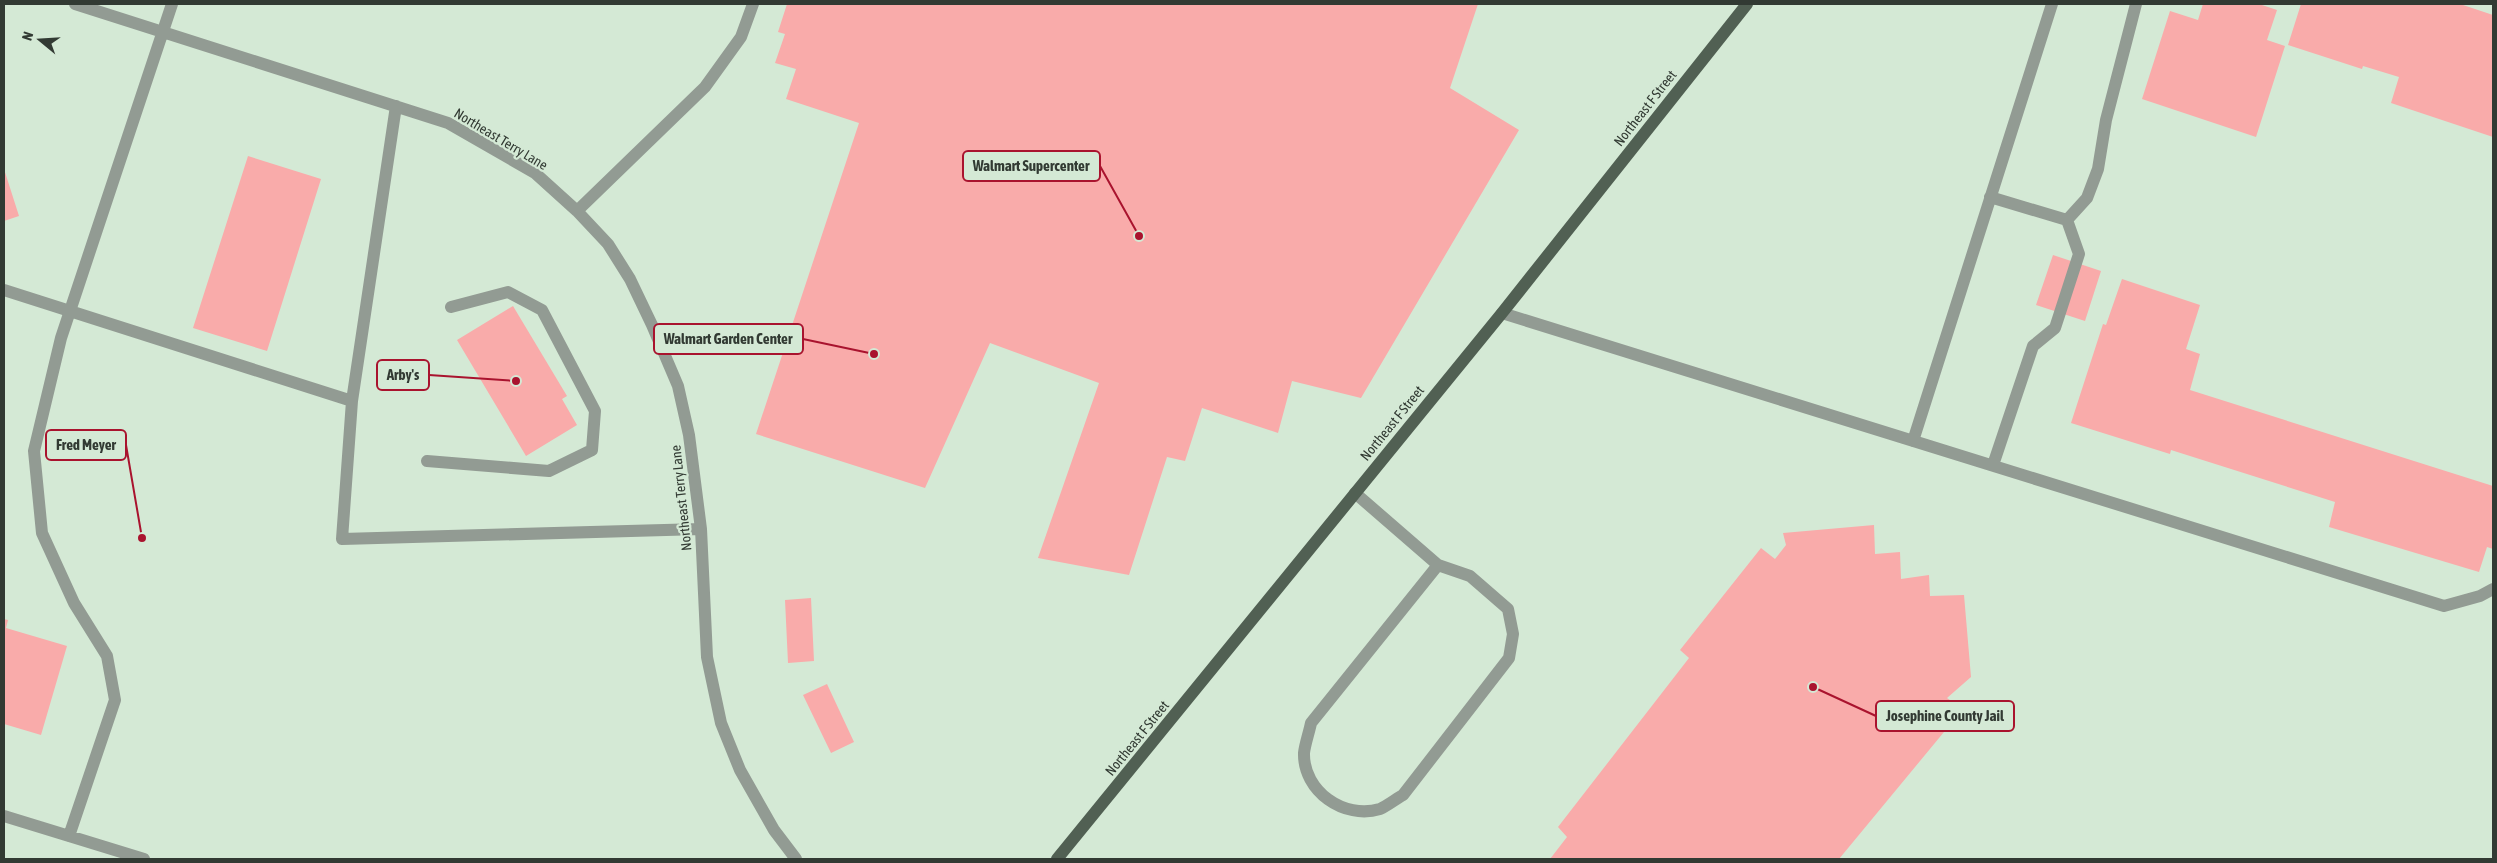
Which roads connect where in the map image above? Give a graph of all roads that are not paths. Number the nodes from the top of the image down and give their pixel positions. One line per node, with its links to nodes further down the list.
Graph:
1 (75, 4): 7 (street, Northeast Terry Lane)
2 (172, 4): 7 (street)
3 (753, 4): 10 (street)
4 (1747, 4): 15 (main road, Northeast F Street)
5 (2052, 4): 9 (street)
6 (2135, 4): 11 (street)
7 (162, 33): 8 (street, Northeast Terry Lane); 14 (street)
8 (396, 106): 10 (street, Northeast Terry Lane); 16 (street)
9 (1990, 197): 11 (street); 17 (street)
10 (577, 211): 21 (street, Northeast Terry Lane)
11 (2067, 220): 19 (street)
12 (4, 290): 14 (street)
13 (451, 308): 18 (street)
14 (70, 312): 16 (street); 25 (street)
15 (1502, 313): 17 (street); 20 (main road, Northeast F Street)
16 (352, 401): 21 (street)
17 (1913, 441): 19 (street)
18 (427, 461)
19 (1993, 465): 23 (street)
20 (1355, 492): 22 (street); 28 (main road, Northeast F Street)
21 (701, 529): 27 (street, Northeast Terry Lane)
22 (1438, 565): 22 (street)
23 (2493, 589)
24 (4, 816): 25 (street)
25 (69, 836): 26 (street)
26 (144, 859)
27 (796, 859)
28 (1057, 859)

